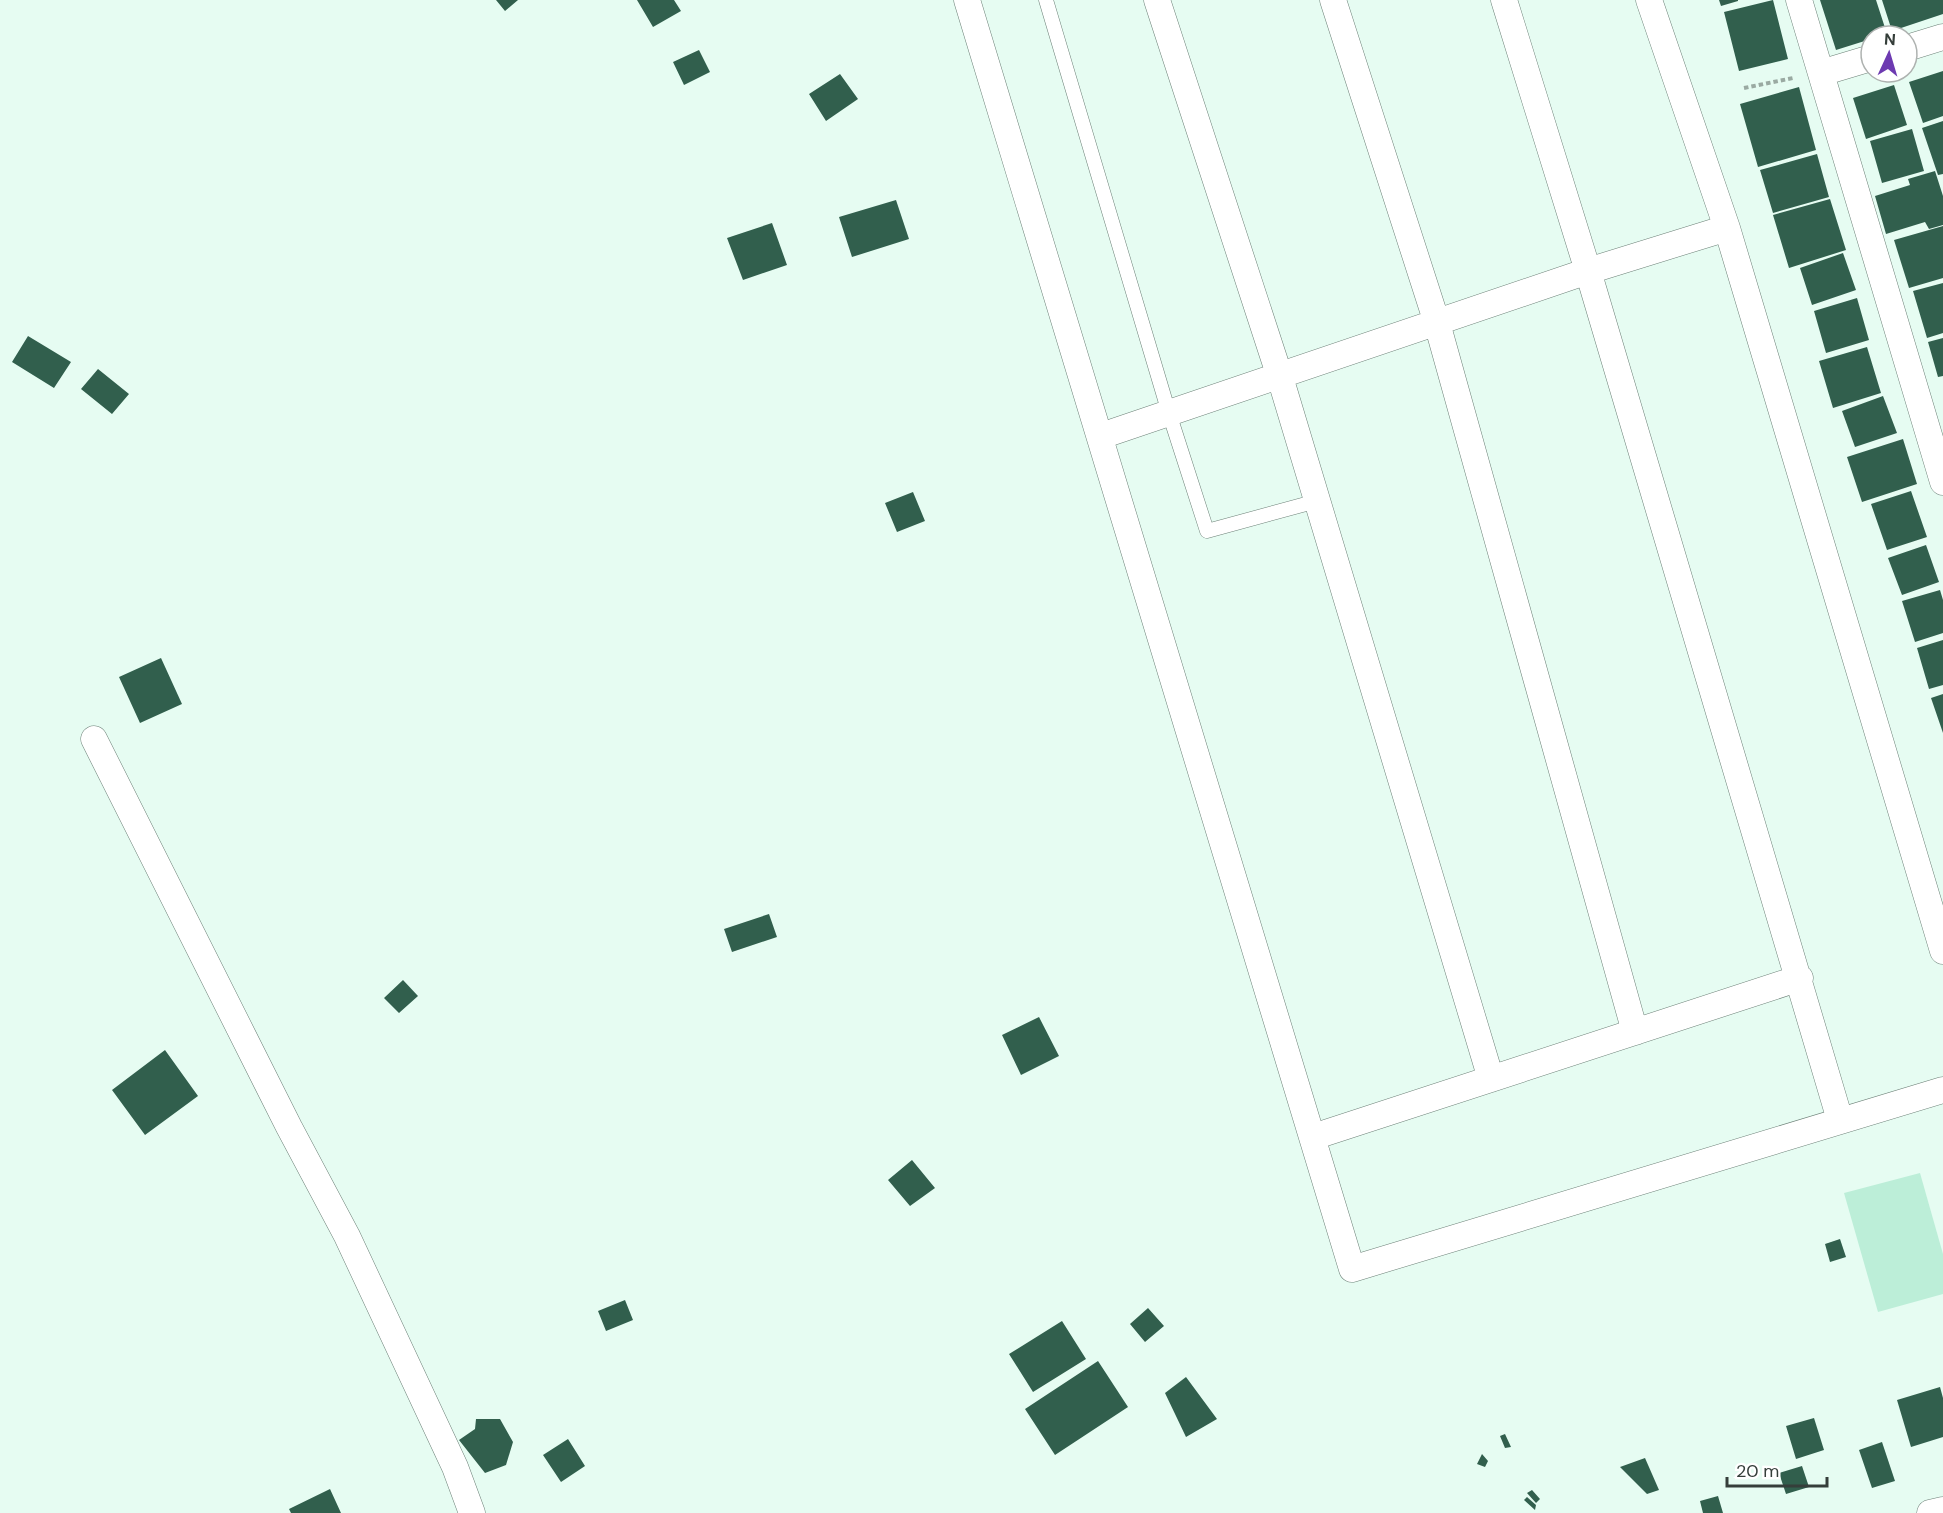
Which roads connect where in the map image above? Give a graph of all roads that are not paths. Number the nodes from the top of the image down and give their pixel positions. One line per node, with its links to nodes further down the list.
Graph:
1 (967, 0): 17 (street)
2 (1046, 0): 16 (lane)
3 (1158, 0): 15 (street)
4 (1333, 0): 14 (street)
5 (1504, 0): 13 (street)
6 (1649, 0): 12 (street)
7 (1799, 0): 11 (street)
8 (1943, 37): 9 (street)
9 (1919, 44)
10 (1859, 62): 11 (street)
11 (1821, 73): 18 (street)
12 (1727, 228): 13 (street); 21 (street)
13 (1588, 271): 14 (street); 22 (street)
14 (1437, 323): 15 (street); 23 (street)
15 (1280, 377): 16 (street); 19 (street)
16 (1169, 413): 17 (street); 19 (lane)
17 (1101, 436): 27 (street)
18 (1943, 482)
19 (1317, 501): 24 (street)
20 (94, 739): 29 (street)
21 (1943, 951)
22 (1800, 978): 23 (street); 26 (street)
23 (1635, 1032): 24 (street)
24 (1491, 1079): 27 (street)
25 (1943, 1090): 26 (street)
26 (1840, 1120): 27 (street)
27 (1313, 1137)
28 (1943, 1510): 30 (street)
29 (472, 1513)
30 (1930, 1513)

